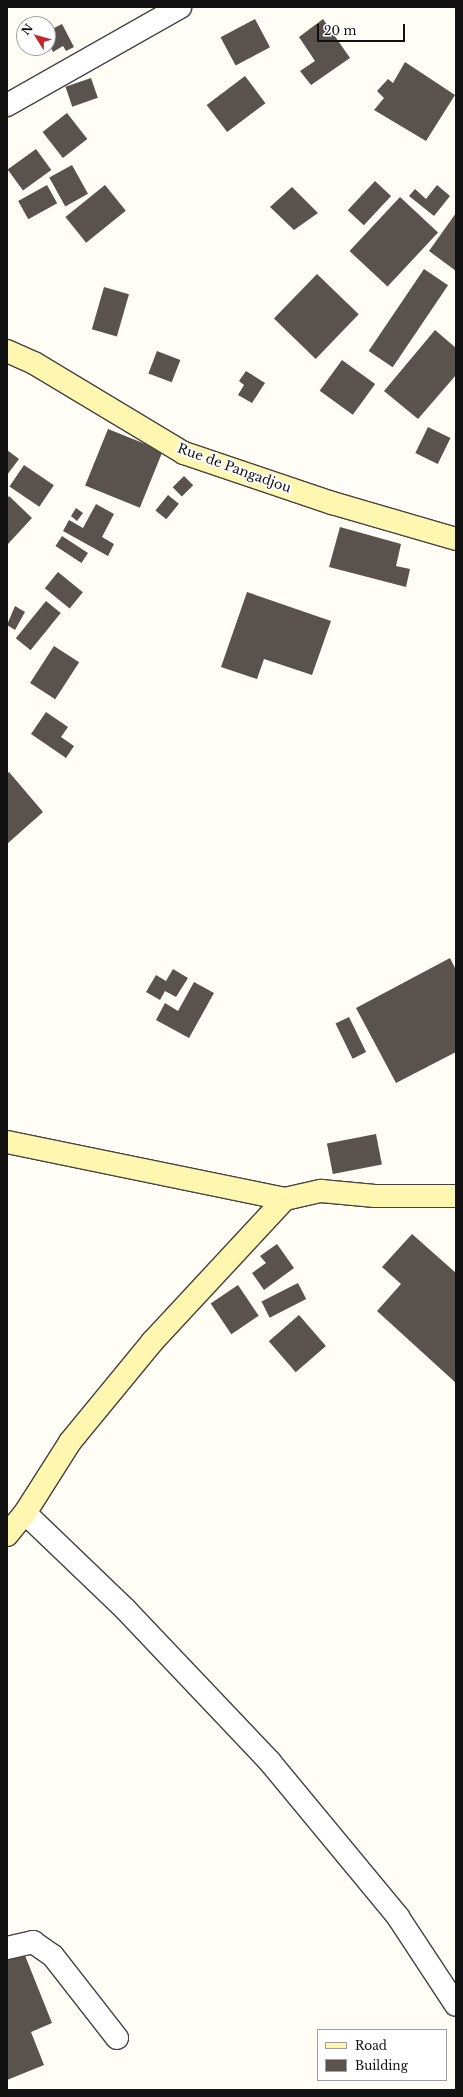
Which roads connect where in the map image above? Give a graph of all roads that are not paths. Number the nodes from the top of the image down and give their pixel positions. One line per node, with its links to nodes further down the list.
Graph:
1 (180, 7): 2 (street)
2 (7, 105)
3 (7, 351): 4 (street, Rue de Pangadjou)
4 (456, 539)
5 (7, 1142): 7 (street)
6 (456, 1196): 7 (street)
7 (285, 1199): 8 (street)
8 (25, 1513): 9 (street); 11 (street)
9 (7, 1535)
10 (7, 1948): 12 (street)
11 (456, 2004)
12 (117, 2038)

